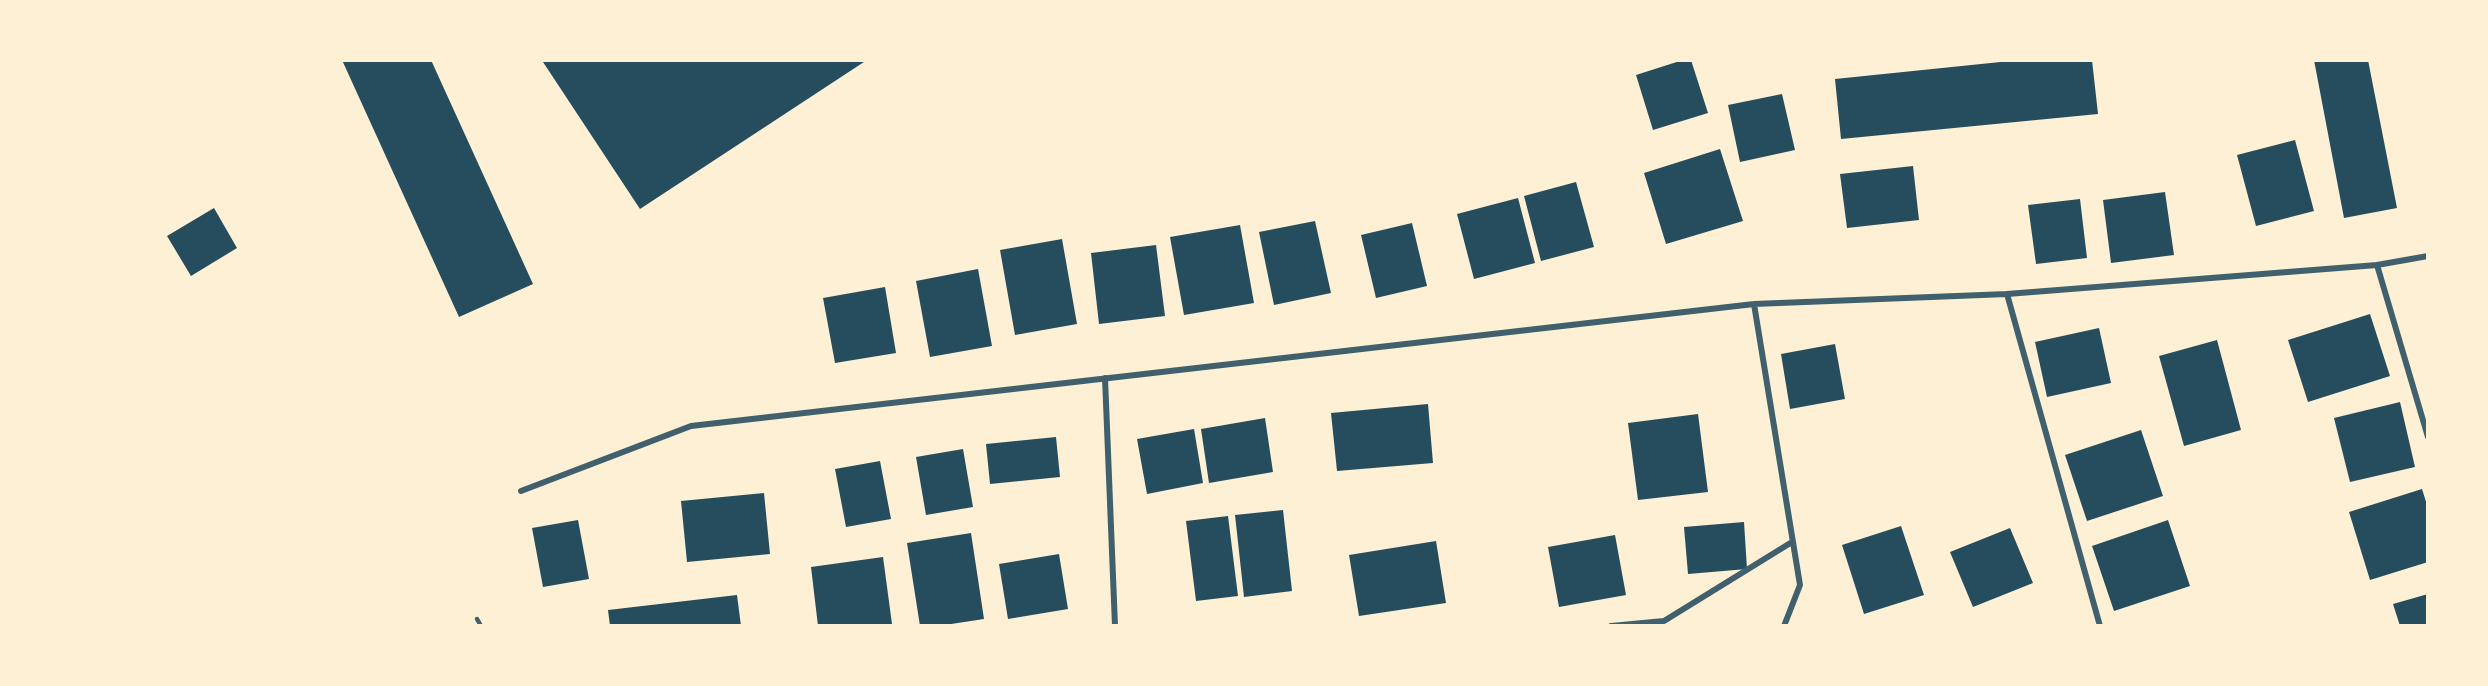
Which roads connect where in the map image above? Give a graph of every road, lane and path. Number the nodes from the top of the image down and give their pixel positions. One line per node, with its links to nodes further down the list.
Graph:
1 (2428, 256): 2 (street)
2 (2377, 265): 3 (street); 6 (street)
3 (2007, 294): 4 (street); 14 (street)
4 (1754, 304): 5 (street); 8 (street)
5 (1105, 378): 7 (street); 11 (street)
6 (2428, 437)
7 (521, 491)
8 (1792, 542): 12 (street); 13 (street)
9 (477, 619): 10 (lane)
10 (481, 626)
11 (1115, 626)
12 (1611, 626)
13 (1784, 626)
14 (2100, 626)

